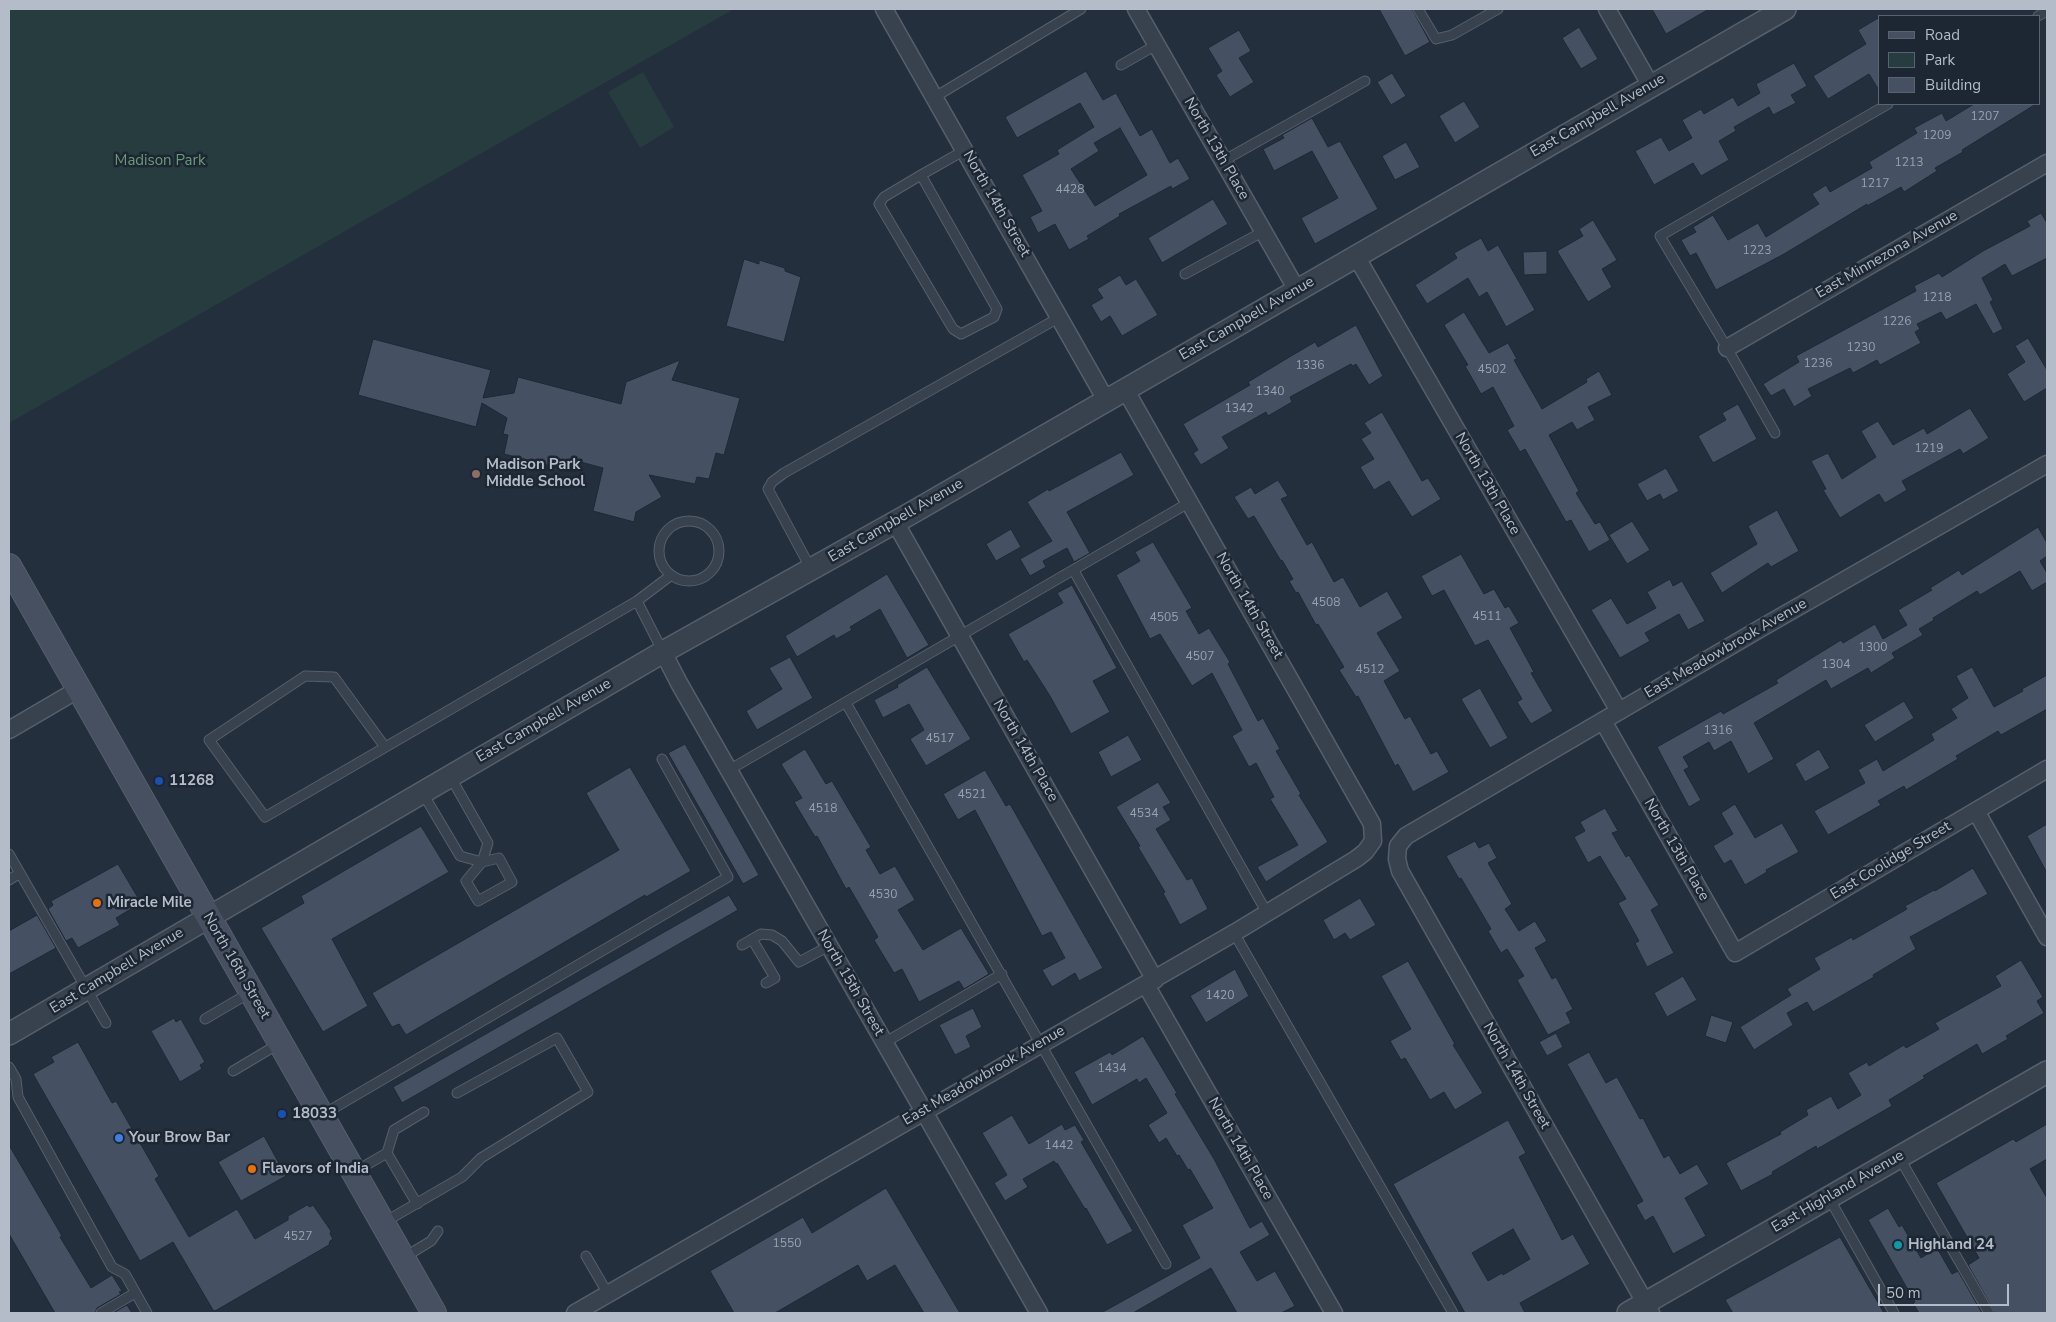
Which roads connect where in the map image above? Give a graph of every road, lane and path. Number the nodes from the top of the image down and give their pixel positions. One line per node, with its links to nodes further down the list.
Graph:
1 (884, 9): 12 (street, North 14th Street)
2 (1081, 9): 12 (lane)
3 (1136, 9): 8 (street, North 13th Place)
4 (1418, 9): 5 (lane)
5 (1498, 9)
6 (1607, 9): 11 (street)
7 (1785, 9): 11 (street, East Campbell Avenue)
8 (1156, 45): 9 (lane); 15 (street, North 13th Place)
9 (1121, 65)
10 (1365, 81): 15 (lane)
11 (1651, 86): 19 (street, East Campbell Avenue)
12 (934, 97): 14 (street, North 14th Street)
13 (1886, 105): 23 (lane)
14 (965, 150): 17 (lane); 22 (street, North 14th Street)
15 (1223, 161): 18 (street, North 13th Place)
16 (2047, 163): 23 (street, East Minnezona Avenue)
17 (921, 175): 17 (lane)
18 (1264, 231): 20 (lane); 21 (street, North 13th Place)
19 (1356, 256): 21 (street, East Campbell Avenue); 38 (street, North 13th Place)
20 (1185, 274)
21 (1297, 290): 24 (street, East Campbell Avenue)
22 (1060, 317): 24 (street, North 14th Street); 30 (lane)
23 (1727, 348): 25 (lane)
24 (1116, 394): 27 (street, North 14th Street); 28 (street, East Campbell Avenue)
25 (1775, 433)
26 (2047, 464): 38 (street, East Meadowbrook Avenue)
27 (1190, 502): 31 (lane); 48 (street, North 14th Street)
28 (895, 522): 30 (street, East Campbell Avenue); 34 (street, North 14th Place)
29 (9, 566): 36 (main road, North 16th Street)
30 (811, 569): 35 (street, East Campbell Avenue)
31 (1074, 571): 34 (lane); 54 (lane)
32 (670, 576): 32 (lane); 33 (lane)
33 (637, 601): 35 (lane); 41 (lane)
34 (960, 637): 37 (lane); 63 (street, North 14th Place)
35 (663, 652): 44 (street, North 15th Street); 45 (street, East Campbell Avenue)
36 (79, 689): 40 (street); 55 (main road, North 16th Street)
37 (846, 703): 44 (lane); 62 (lane)
38 (1619, 711): 39 (street, East Meadowbrook Avenue)
39 (1603, 721): 49 (street, East Meadowbrook Avenue); 61 (street, North 13th Place)
40 (9, 730)
41 (385, 748): 41 (lane)
42 (662, 759): 81 (lane)
43 (2047, 769): 47 (street, East Coolidge Street)
44 (729, 770): 60 (street, North 15th Street)
45 (450, 776): 46 (street, East Campbell Avenue); 51 (lane)
46 (422, 792): 51 (lane); 55 (street, East Campbell Avenue)
47 (1976, 811): 57 (street); 61 (street, East Coolidge Street)
48 (1372, 824): 54 (street, East Meadowbrook Avenue)
49 (1406, 836): 94 (street, North 14th Street)
50 (9, 854): 52 (lane)
51 (482, 862): 51 (lane)
52 (20, 873): 53 (lane); 65 (lane)
53 (9, 880)
54 (1267, 913): 56 (street, East Meadowbrook Avenue)
55 (208, 917): 65 (street, East Campbell Avenue); 66 (main road, North 16th Street)
56 (1234, 933): 63 (street, East Meadowbrook Avenue); 101 (lane)
57 (2047, 937)
58 (752, 939): 59 (lane); 60 (lane); 64 (lane)
59 (742, 945)
60 (829, 946): 71 (street, North 15th Street)
61 (1735, 953)
62 (1002, 974): 71 (lane); 72 (lane)
63 (1150, 982): 72 (street, East Meadowbrook Avenue); 100 (street, North 14th Place)
64 (766, 984)
65 (87, 989): 68 (lane); 69 (street, East Campbell Avenue)
66 (251, 992): 67 (lane); 70 (main road, North 16th Street)
67 (205, 1019)
68 (106, 1023)
69 (9, 1034)
70 (280, 1043): 74 (lane); 81 (main road, North 16th Street)
71 (884, 1043): 79 (street, North 15th Street)
72 (1042, 1043): 79 (street, East Meadowbrook Avenue); 91 (lane)
73 (9, 1068): 78 (lane)
74 (233, 1071)
75 (2047, 1072): 83 (street, East Highland Avenue)
76 (9, 1090): 78 (lane)
77 (457, 1094): 86 (lane)
78 (18, 1097): 92 (lane)
79 (923, 1111): 93 (street, East Meadowbrook Avenue); 99 (street, North 15th Street)
80 (424, 1112): 82 (lane)
81 (321, 1115): 84 (main road, North 16th Street)
82 (387, 1153): 84 (lane); 86 (lane)
83 (1899, 1157): 85 (street, East Highland Avenue); 103 (lane)
84 (354, 1172): 87 (main road, North 16th Street)
85 (1828, 1197): 94 (street, East Highland Avenue); 102 (lane)
86 (417, 1204): 87 (lane)
87 (383, 1224): 90 (main road, North 16th Street)
88 (438, 1231): 90 (lane)
89 (586, 1256): 93 (lane)
90 (403, 1258): 97 (main road, North 16th Street)
91 (1166, 1264)
92 (135, 1293): 95 (lane); 96 (lane)
93 (608, 1294): 98 (street, East Meadowbrook Avenue)
94 (1641, 1310)
95 (101, 1313)
96 (147, 1313)
97 (434, 1313)
98 (575, 1313)
99 (1039, 1313)
100 (1334, 1313)
101 (1452, 1313)
102 (1894, 1313)
103 (1989, 1313)

